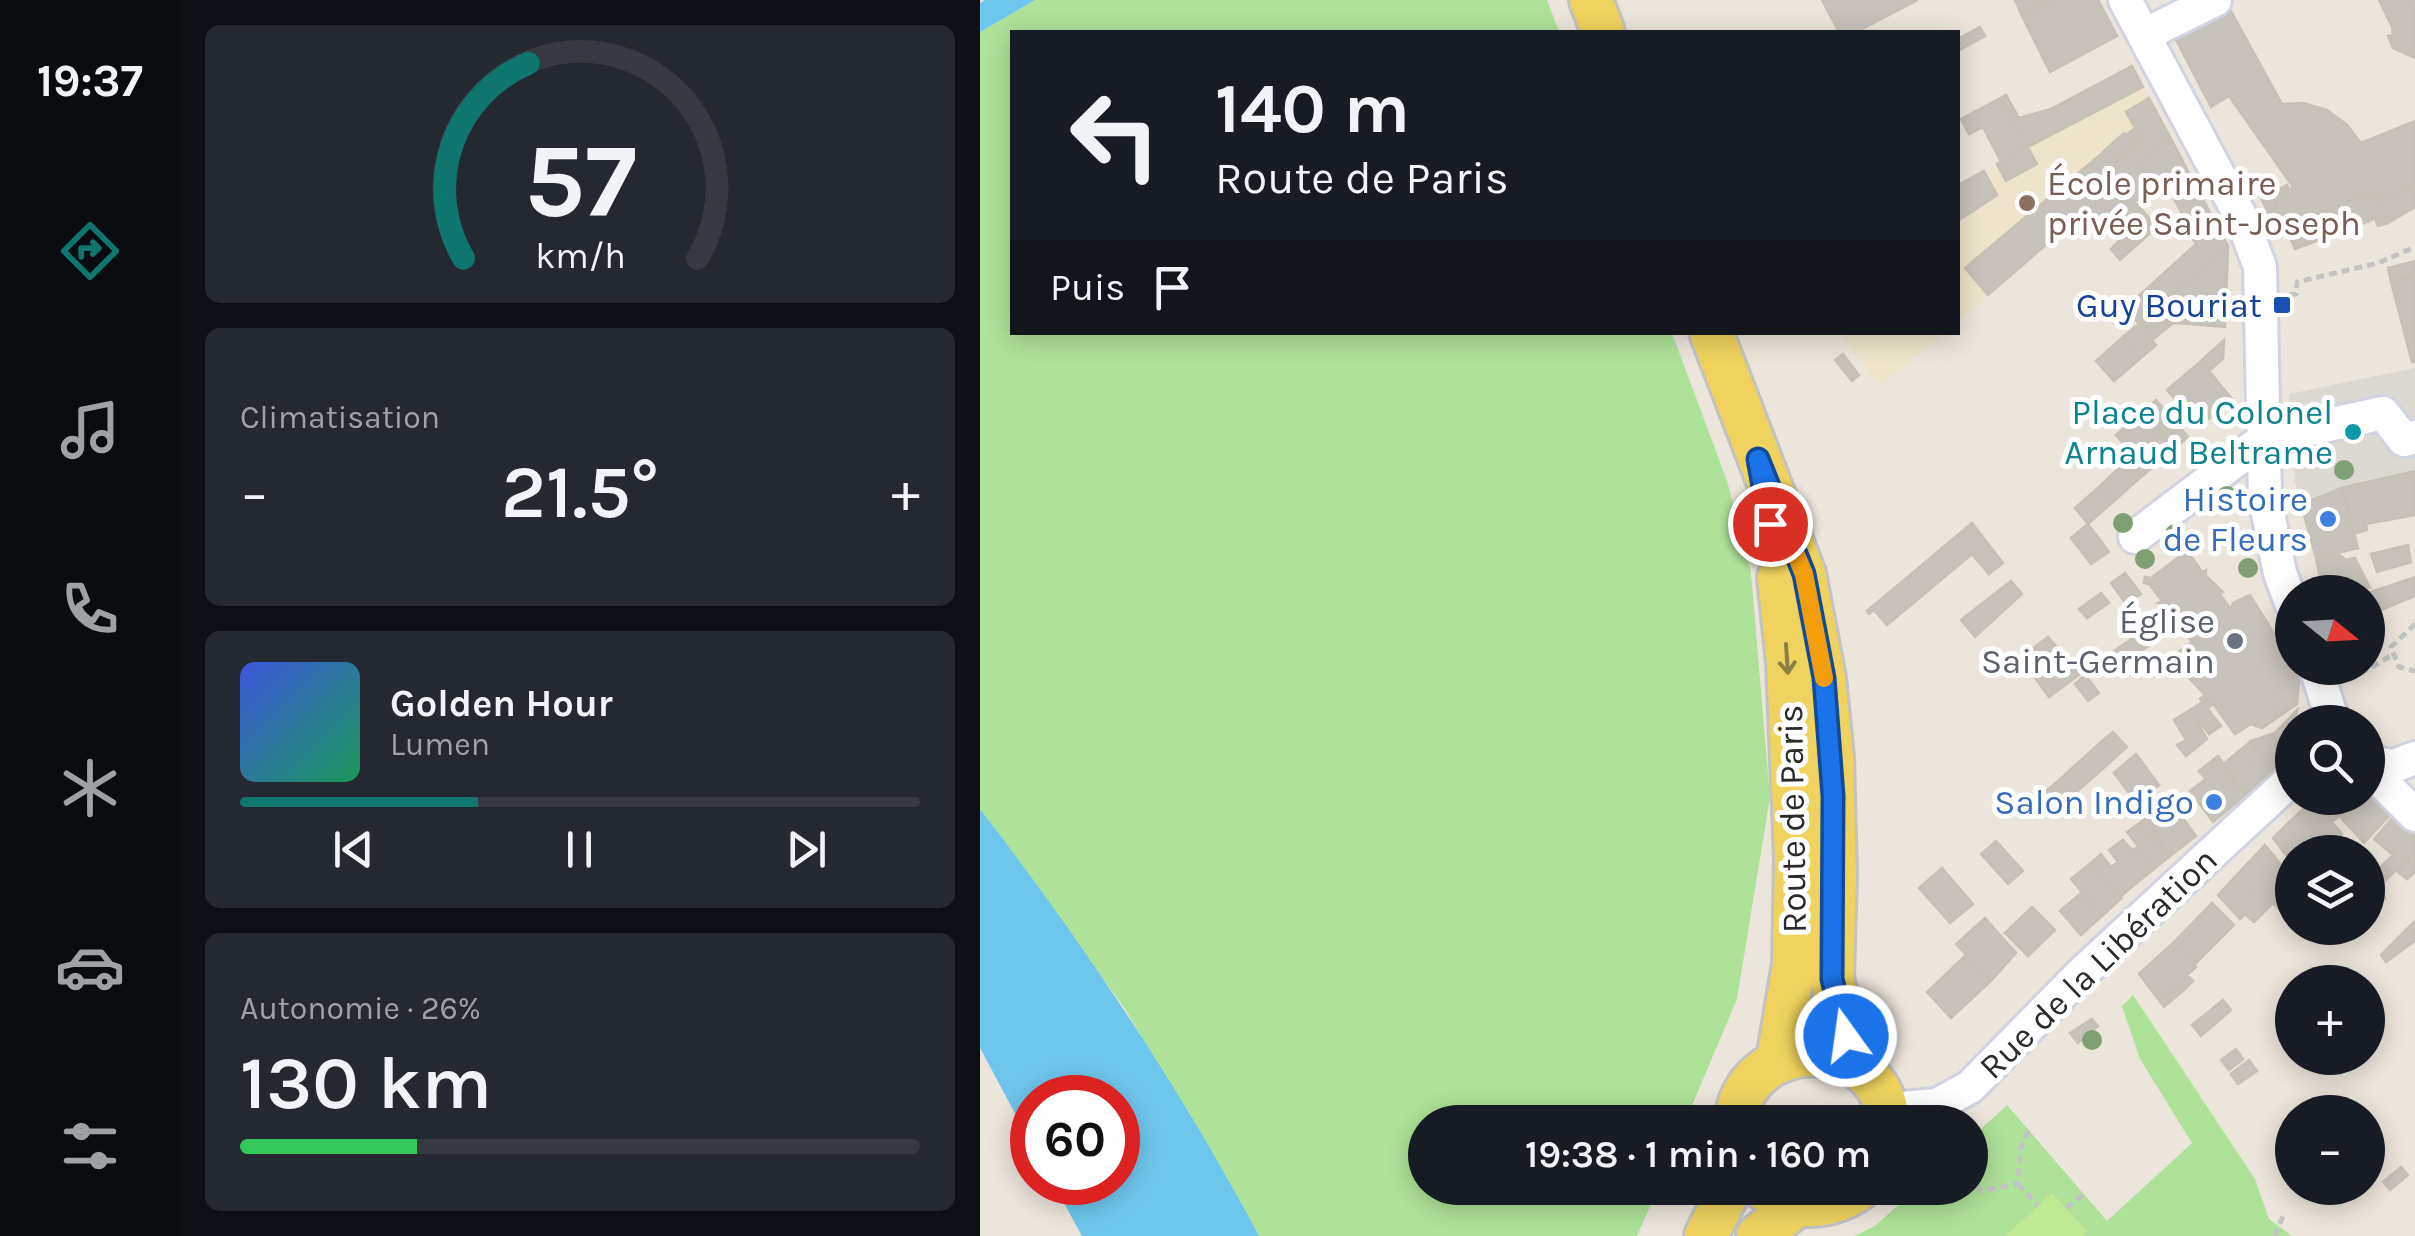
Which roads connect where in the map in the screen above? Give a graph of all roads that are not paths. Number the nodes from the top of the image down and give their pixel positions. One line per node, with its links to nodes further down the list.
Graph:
1 (1591, 0): 4 (main road)
2 (2125, 0): 5 (street)
3 (2214, 0): 5 (street)
4 (1602, 30)
5 (2144, 35): 8 (street)
6 (1713, 335): 9 (main road, Route de Paris)
7 (2415, 437): 8 (street)
8 (2264, 439): 10 (street); 11 (street)
9 (1758, 459): 17 (main road, Route de Paris, one-way to 17); 18 (main road, Route de Paris)
10 (2136, 538)
11 (2281, 575)
12 (2415, 758): 13 (street)
13 (2385, 766)
14 (2385, 783): 16 (street)
15 (2275, 795): 21 (street, Rue de la Libération)
16 (2415, 815)
17 (1778, 1060): 18 (main road); 19 (main road)
18 (1853, 1064): 20 (main road)
19 (1741, 1105)
20 (1882, 1105)
21 (1937, 1105)
22 (1722, 1205): 24 (main road)
23 (1775, 1205): 25 (main road)
24 (1706, 1236)
25 (1758, 1236)

